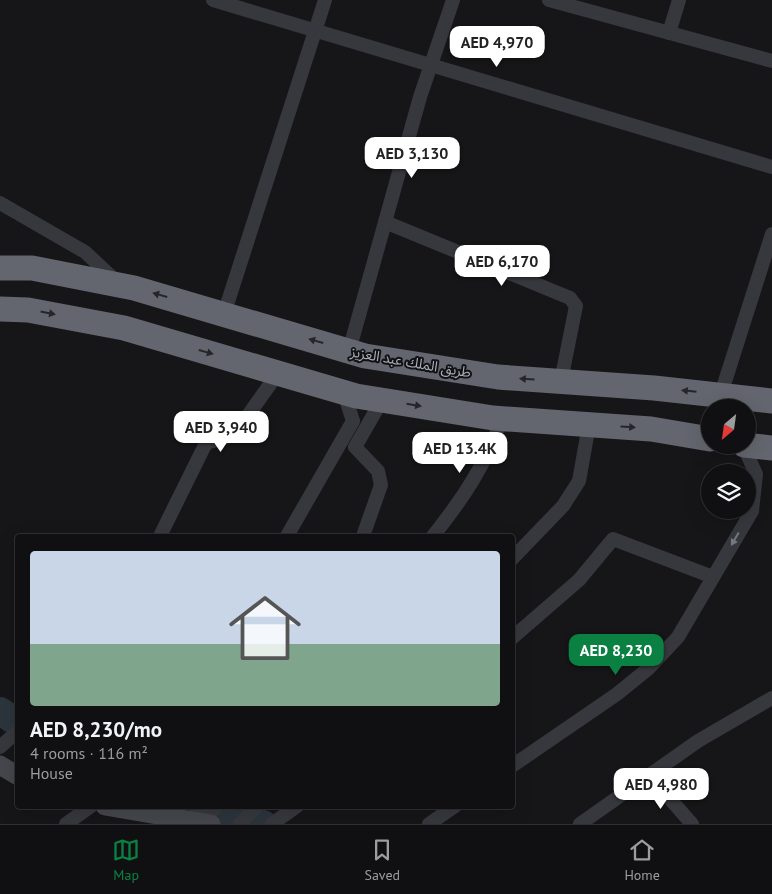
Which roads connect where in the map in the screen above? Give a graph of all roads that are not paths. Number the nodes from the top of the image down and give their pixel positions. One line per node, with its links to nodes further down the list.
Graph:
1 (213, 0): 7 (street)
2 (324, 0): 7 (street)
3 (453, 0): 10 (street)
4 (549, 0): 6 (street)
5 (678, 0): 8 (street)
6 (576, 4): 8 (street)
7 (316, 30): 10 (street); 18 (street)
8 (670, 33): 9 (street)
9 (772, 61)
10 (431, 63): 11 (street); 13 (street)
11 (772, 167)
12 (0, 203): 16 (street)
13 (385, 222): 19 (street); 21 (street)
14 (772, 234): 23 (street)
15 (0, 268): 16 (highway, طريق الملك عبد العزيز)
16 (120, 285): 18 (highway, طريق الملك عبد العزيز, one-way to 16)
17 (0, 309): 20 (highway, one-way to 20)
18 (224, 314): 19 (highway, طريق الملك عبد العزيز, one-way to 18)
19 (349, 351): 21 (highway, طريق الملك عبد العزيز, one-way to 19)
20 (278, 373): 22 (highway); 32 (street)
21 (561, 381): 23 (highway, طريق الملك عبد العزيز, one-way to 21)
22 (344, 393): 24 (highway); 33 (street)
23 (721, 394): 25 (highway, طريق الملك عبد العزيز)
24 (382, 400): 26 (highway, one-way to 26); 34 (street)
25 (772, 401)
26 (501, 419): 27 (highway); 35 (street)
27 (589, 425): 28 (highway, one-way to 28); 36 (street)
28 (701, 437)
29 (756, 446): 30 (highway)
30 (772, 448)
31 (748, 454): 37 (street, one-way to 37)
32 (161, 534)
33 (288, 534)
34 (364, 534)
35 (436, 534)
36 (515, 556)
37 (713, 578): 38 (street); 42 (street)
38 (515, 635)
39 (772, 698): 45 (street)
40 (15, 734): 41 (street)
41 (0, 747)
42 (515, 764)
43 (0, 765): 44 (street)
44 (15, 774)
45 (651, 777): 57 (street); 58 (street)
46 (87, 809): 53 (street)
47 (134, 809): 52 (street)
48 (211, 809): 52 (street)
49 (254, 809): 54 (street)
50 (293, 809): 55 (street)
51 (450, 809): 56 (street)
52 (200, 816)
53 (66, 824)
54 (240, 824)
55 (272, 824)
56 (429, 824)
57 (580, 824)
58 (692, 824)

